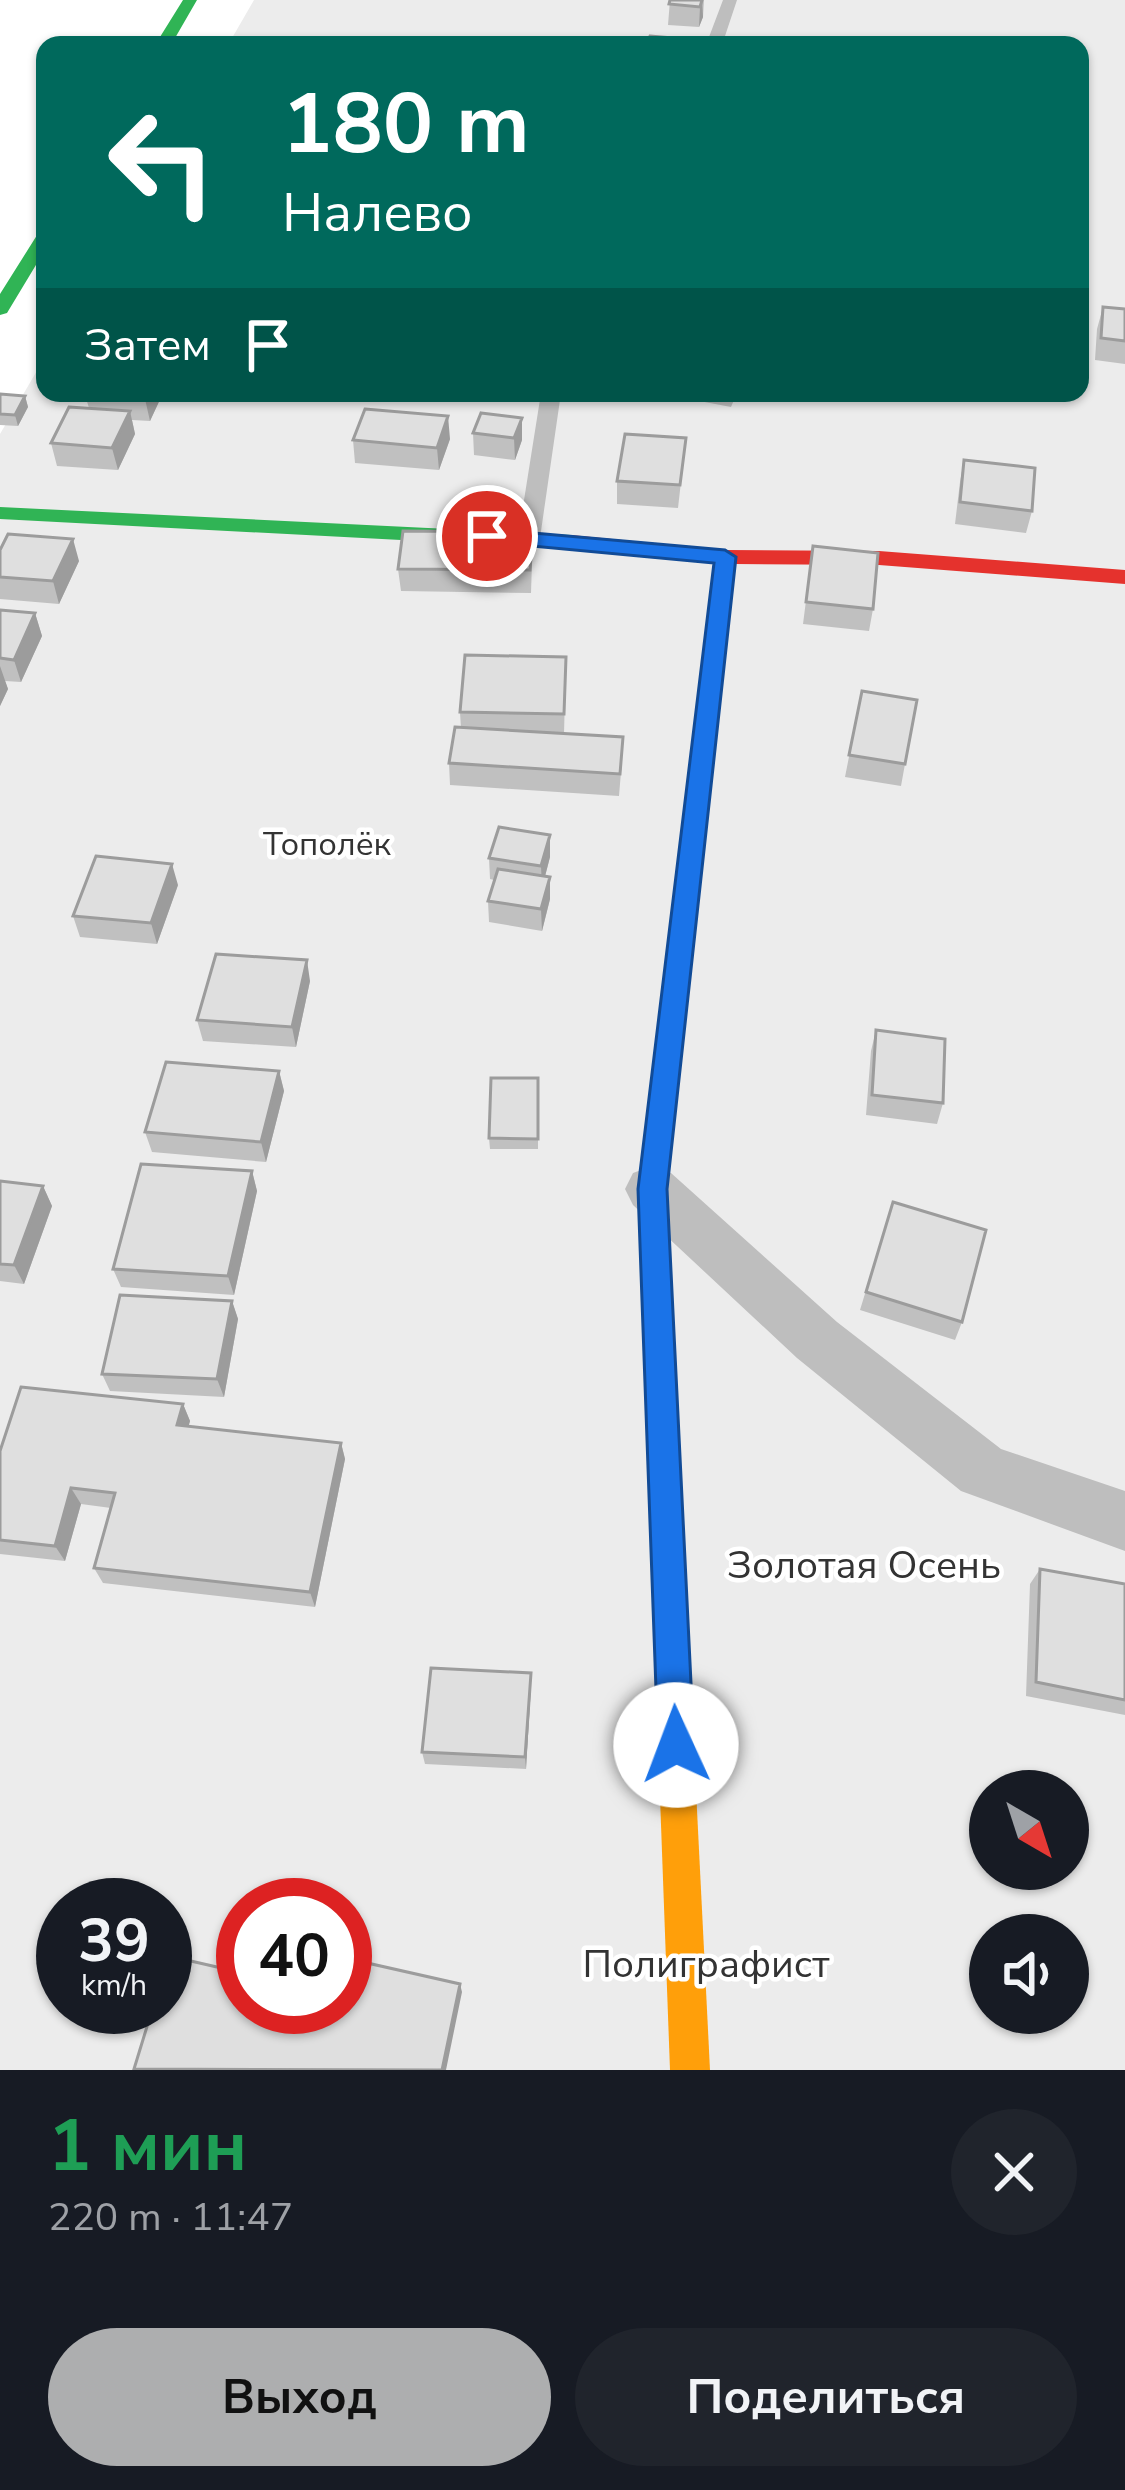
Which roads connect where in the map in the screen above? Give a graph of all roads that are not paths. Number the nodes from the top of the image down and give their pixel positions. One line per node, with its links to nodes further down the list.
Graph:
1 (190, 0): 3 (street)
2 (730, 0): 4 (lane)
3 (168, 36)
4 (717, 36)
5 (36, 251): 6 (street)
6 (0, 309)
7 (550, 402): 9 (lane)
8 (0, 512): 9 (street)
9 (529, 538): 10 (street)
10 (725, 557): 11 (street); 12 (street)
11 (1125, 577)
12 (652, 1189): 13 (street); 14 (street)
13 (1125, 1521)
14 (690, 2070)

